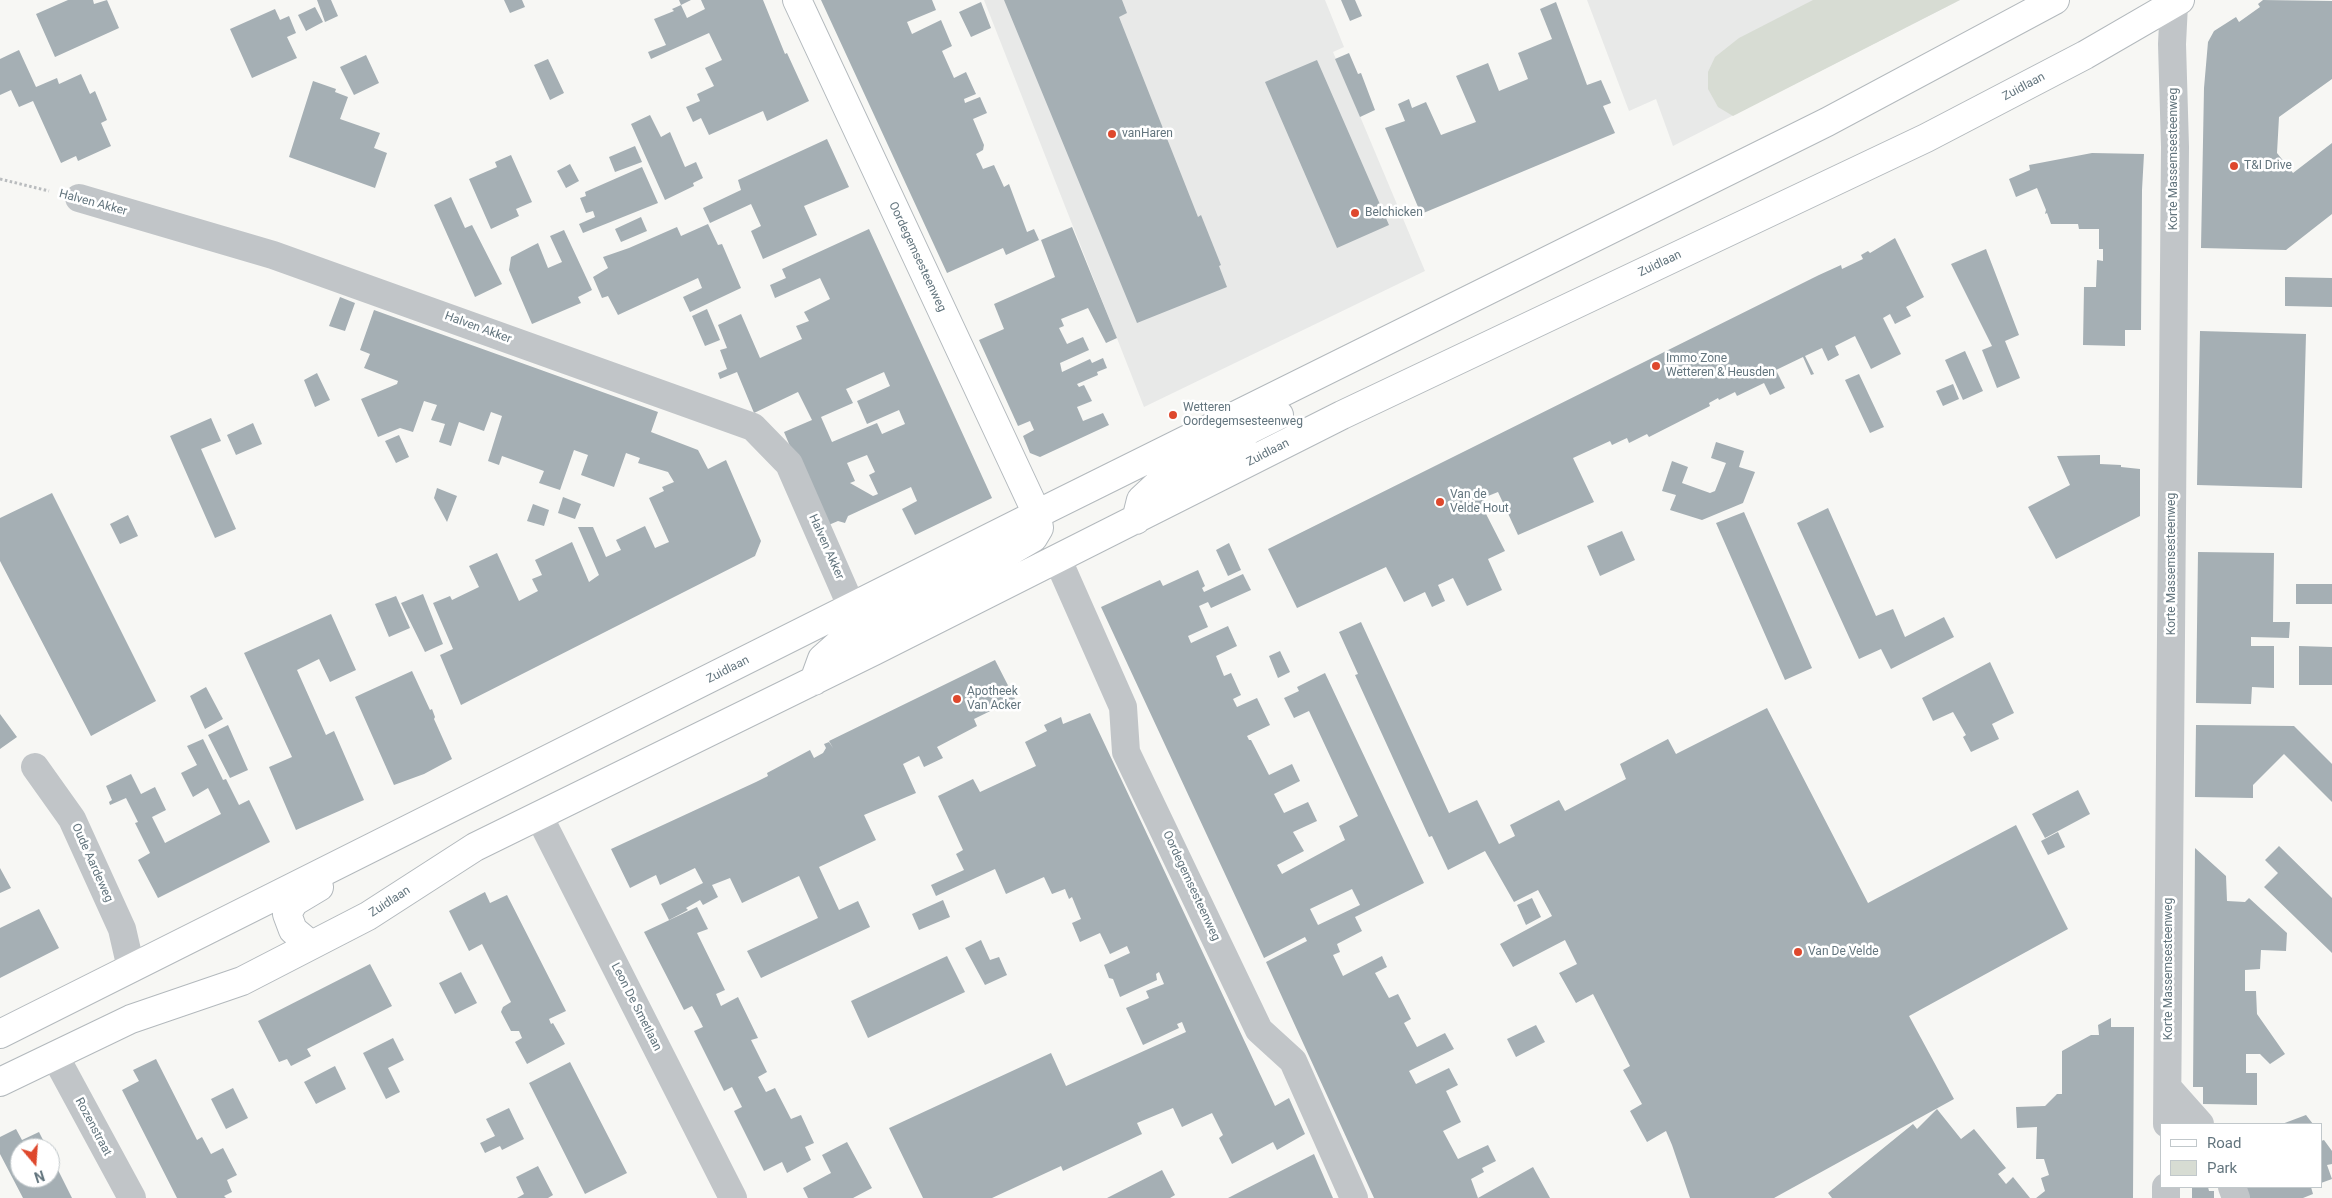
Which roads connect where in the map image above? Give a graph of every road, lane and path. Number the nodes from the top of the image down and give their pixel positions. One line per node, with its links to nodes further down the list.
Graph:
1 (797, 0): 7 (main road, Oordegemsesteenweg)
2 (2055, 0): 6 (main road, Zuidlaan)
3 (2176, 1): 8 (main road, Zuidlaan); 20 (street, Korte Massemsesteenweg)
4 (0, 179): 5 (path, Halven Akker)
5 (79, 198): 10 (street, Halven Akker)
6 (1336, 367): 7 (main road, Zuidlaan); 8 (main road, Zuidlaan)
7 (1037, 514): 10 (main road, Zuidlaan); 11 (main road)
8 (1136, 520): 9 (main road, Zuidlaan)
9 (1058, 560): 11 (main road, Zuidlaan); 25 (street, Oordegemsesteenweg)
10 (852, 608): 14 (main road, Zuidlaan)
11 (814, 681): 13 (main road, Zuidlaan)
12 (35, 767): 16 (street, Oude Aardeweg)
13 (539, 816): 15 (main road, Zuidlaan); 24 (street, Leon De Smetlaan)
14 (418, 823): 15 (main road, Zuidlaan); 16 (main road, Zuidlaan)
15 (311, 945): 18 (main road, Zuidlaan)
16 (131, 968): 17 (main road, Zuidlaan)
17 (0, 1034)
18 (55, 1056): 19 (main road, Zuidlaan); 23 (street, Rozenstraat)
19 (0, 1082)
20 (2168, 1088): 21 (street, Korte Massemsesteenweg); 22 (street)
21 (2167, 1123)
22 (2199, 1123)
23 (132, 1198)
24 (733, 1198)
25 (1354, 1198)

